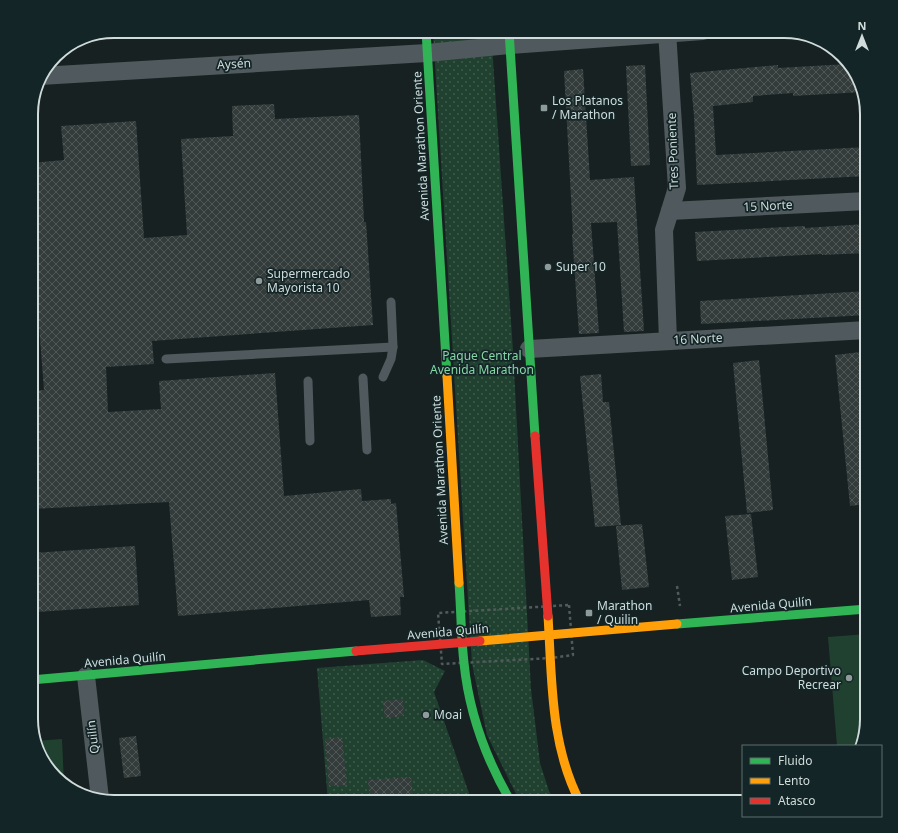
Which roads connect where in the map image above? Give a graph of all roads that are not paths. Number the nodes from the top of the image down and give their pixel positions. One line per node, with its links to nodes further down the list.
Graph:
1 (426, 38): 4 (main road, Avenida Marathon Oriente)
2 (510, 38): 4 (street, Aysén); 12 (main road)
3 (667, 38): 7 (street, Tres Poniente)
4 (427, 52): 5 (street, Aysén); 21 (main road, Avenida Marathon Oriente)
5 (48, 75)
6 (860, 202): 7 (street, 15 Norte)
7 (670, 211): 10 (street, Tres Poniente)
8 (391, 302): 11 (lane)
9 (860, 330): 10 (street, 16 Norte)
10 (668, 341): 12 (street, 16 Norte)
11 (393, 347): 13 (lane); 14 (lane)
12 (529, 349): 20 (main road)
13 (166, 359)
14 (383, 377)
15 (363, 378): 18 (lane)
16 (308, 381): 17 (lane)
17 (310, 441)
18 (367, 450)
19 (860, 610): 20 (main road, Avenida Quilín)
20 (549, 636): 21 (main road, Avenida Quilín); 26 (main road)
21 (462, 642): 22 (main road, Avenida Quilín); 25 (main road, Avenida Marathon Oriente)
22 (86, 676): 23 (main road, Avenida Quilín); 24 (street, Quilín)
23 (38, 679)
24 (99, 794)
25 (507, 795)
26 (576, 795)

